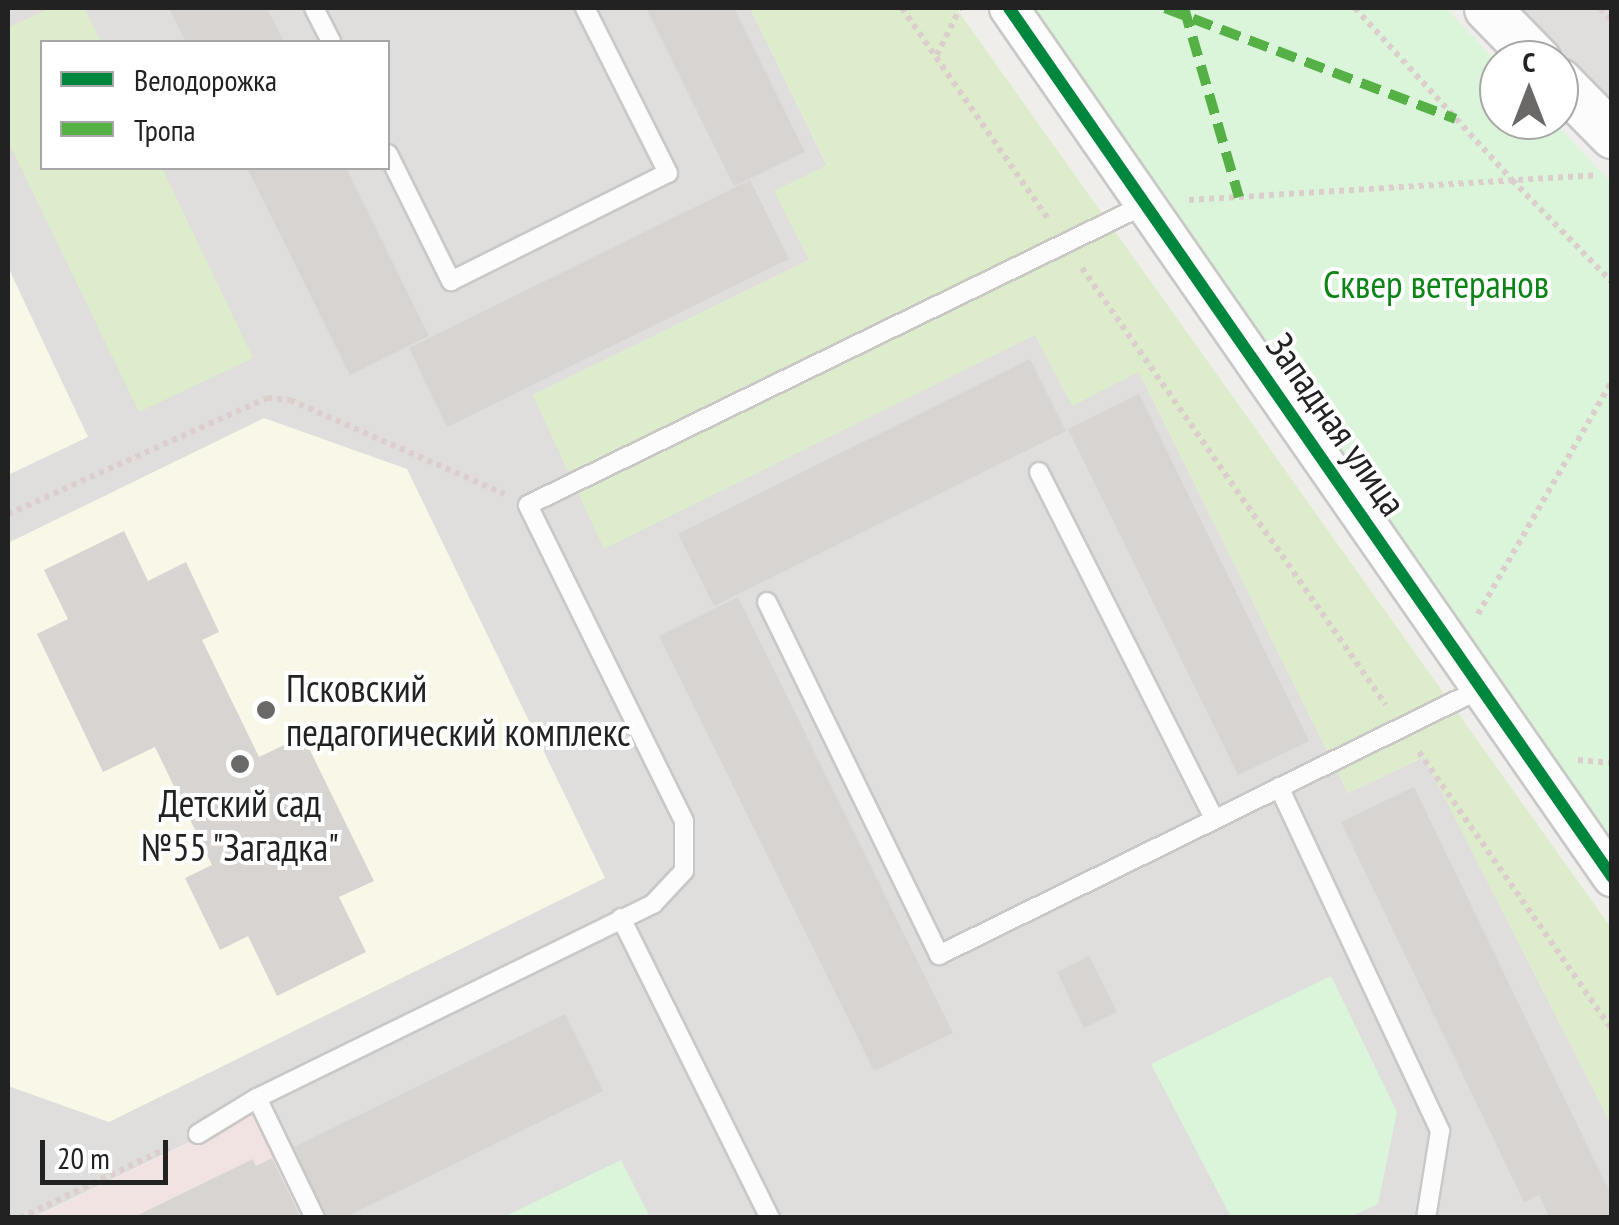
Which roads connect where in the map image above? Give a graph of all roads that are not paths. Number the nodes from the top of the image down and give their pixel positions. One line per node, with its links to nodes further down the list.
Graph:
1 (314, 8): 5 (lane)
2 (585, 8): 9 (lane)
3 (1009, 8): 10 (street, Западная улица)
4 (1488, 8): 6 (street)
5 (330, 40)
6 (1519, 40)
7 (1579, 101): 8 (street)
8 (1612, 135)
9 (390, 158)
10 (1148, 203): 13 (street, Западная улица); 17 (lane)
11 (1039, 472): 15 (lane)
12 (767, 602): 15 (lane)
13 (1482, 688): 14 (lane); 16 (street, Западная улица)
14 (1280, 787): 15 (lane); 22 (lane)
15 (1214, 820)
16 (1612, 877)
17 (621, 918): 18 (lane); 21 (lane)
18 (257, 1098): 19 (lane); 20 (lane)
19 (198, 1134)
20 (315, 1218)
21 (770, 1218)
22 (1426, 1218)

